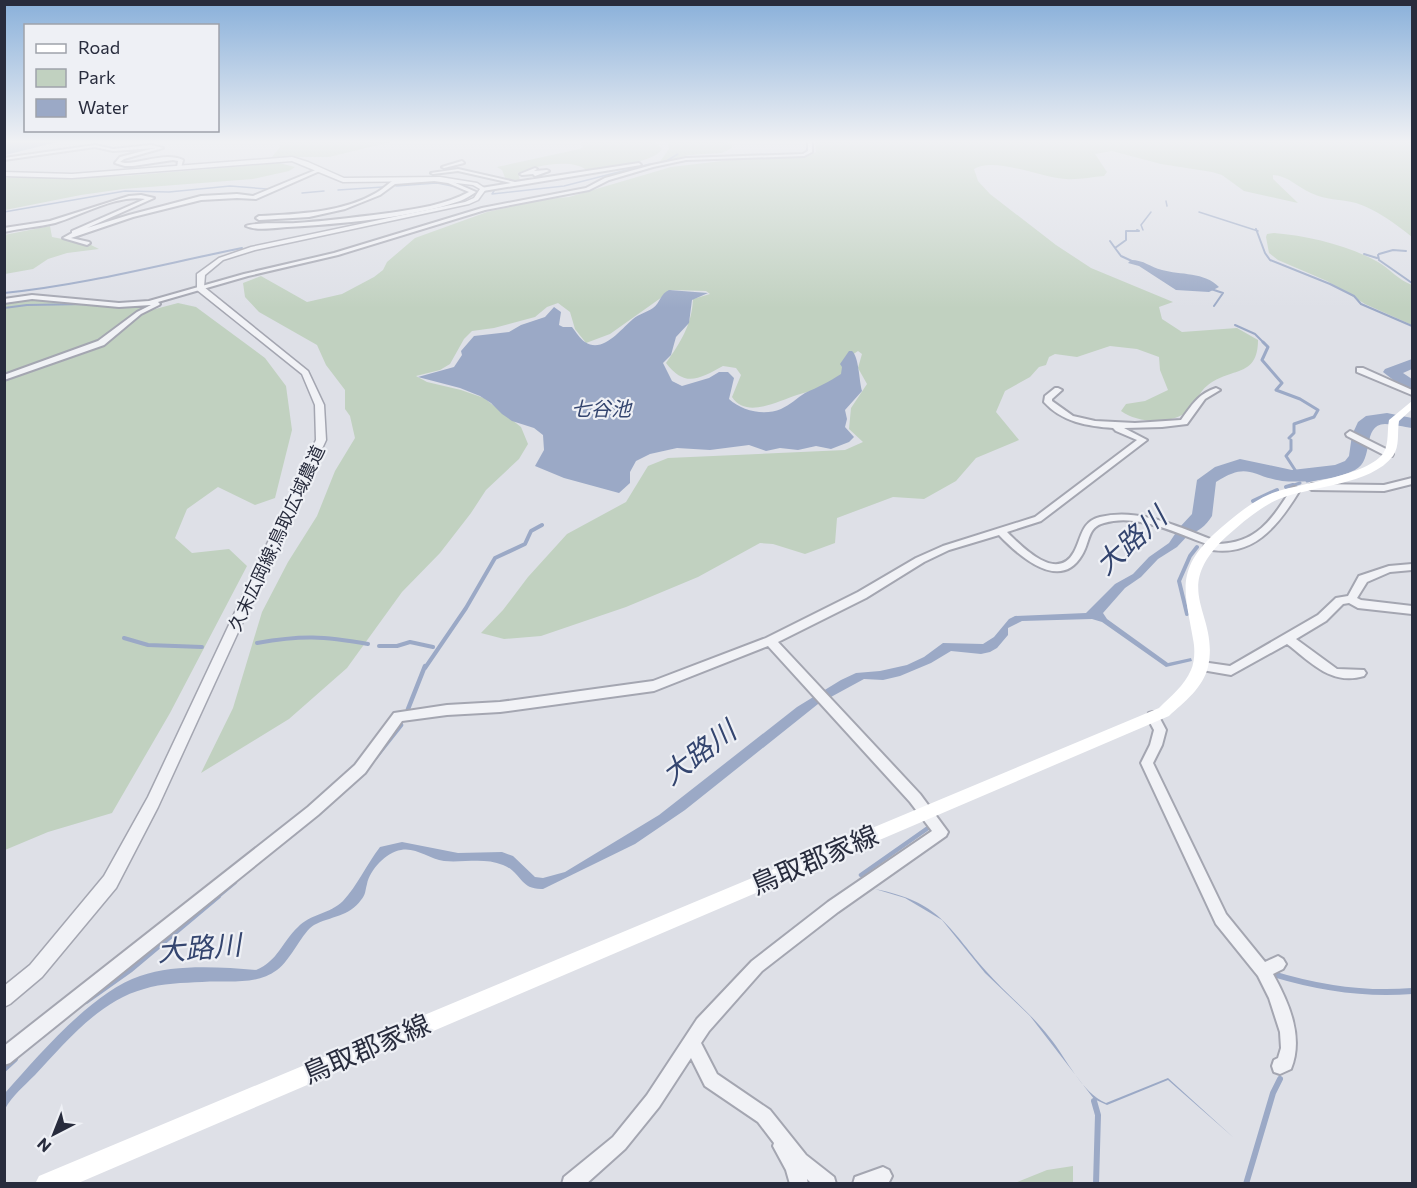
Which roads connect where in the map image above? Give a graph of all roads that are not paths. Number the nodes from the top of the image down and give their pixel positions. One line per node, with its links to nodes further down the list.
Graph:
1 (229, 196): 11 (street)
2 (241, 196): 3 (street)
3 (258, 196)
4 (369, 196): 8 (street)
5 (467, 196): 9 (street)
6 (479, 196): 13 (street)
7 (549, 196): 13 (street)
8 (259, 218)
9 (249, 226)
10 (4, 230): 11 (street)
11 (76, 233): 12 (street)
12 (87, 243)
13 (200, 288): 14 (street); 40 (street, 久末広岡線;鳥取広域農道)
14 (168, 298): 15 (street); 17 (street)
15 (4, 301)
16 (1360, 370): 20 (street)
17 (4, 378)
18 (1058, 390): 22 (street)
19 (1216, 390): 22 (street)
20 (1413, 393)
21 (1413, 404): 24 (main road)
22 (1114, 424): 27 (street)
23 (1350, 434): 24 (street)
24 (1389, 454): 26 (main road)
25 (1413, 481): 26 (street)
26 (1299, 489): 28 (main road); 28 (street)
27 (1001, 531): 28 (street); 33 (street)
28 (1211, 545): 34 (main road)
29 (1413, 567): 30 (street)
30 (1351, 599): 31 (street); 32 (street)
31 (1413, 610)
32 (1287, 638): 34 (street); 35 (street)
33 (770, 641): 37 (street); 42 (street)
34 (1202, 666): 36 (main road, 鳥取郡家線)
35 (1360, 673)
36 (1153, 717): 37 (main road, 鳥取郡家線); 39 (street)
37 (925, 812): 41 (street); 46 (main road, 鳥取郡家線)
38 (1278, 964): 39 (street)
39 (1263, 971): 43 (street)
40 (4, 998)
41 (692, 1042): 44 (street); 47 (street)
42 (4, 1057)
43 (1280, 1066)
44 (777, 1132): 48 (street); 49 (street)
45 (883, 1176): 50 (street)
46 (47, 1184)
47 (571, 1184)
48 (799, 1184)
49 (827, 1184)
50 (862, 1184)

